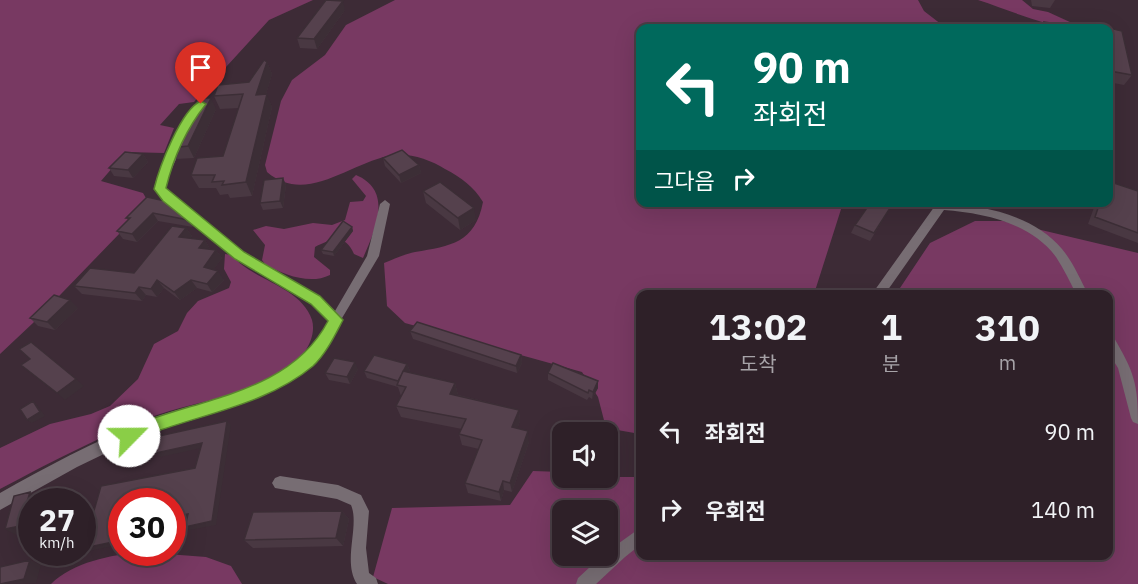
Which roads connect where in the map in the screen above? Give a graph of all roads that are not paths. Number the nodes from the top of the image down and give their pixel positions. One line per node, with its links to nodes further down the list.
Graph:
1 (182, 134): 7 (street)
2 (385, 204): 7 (street)
3 (940, 207): 5 (street)
4 (946, 207): 6 (street)
5 (881, 290)
6 (1080, 290)
7 (336, 320): 11 (street)
8 (1113, 348): 9 (street)
9 (1138, 418)
10 (280, 483): 13 (street)
11 (0, 502)
12 (636, 539): 14 (street)
13 (370, 584)
14 (584, 584)

